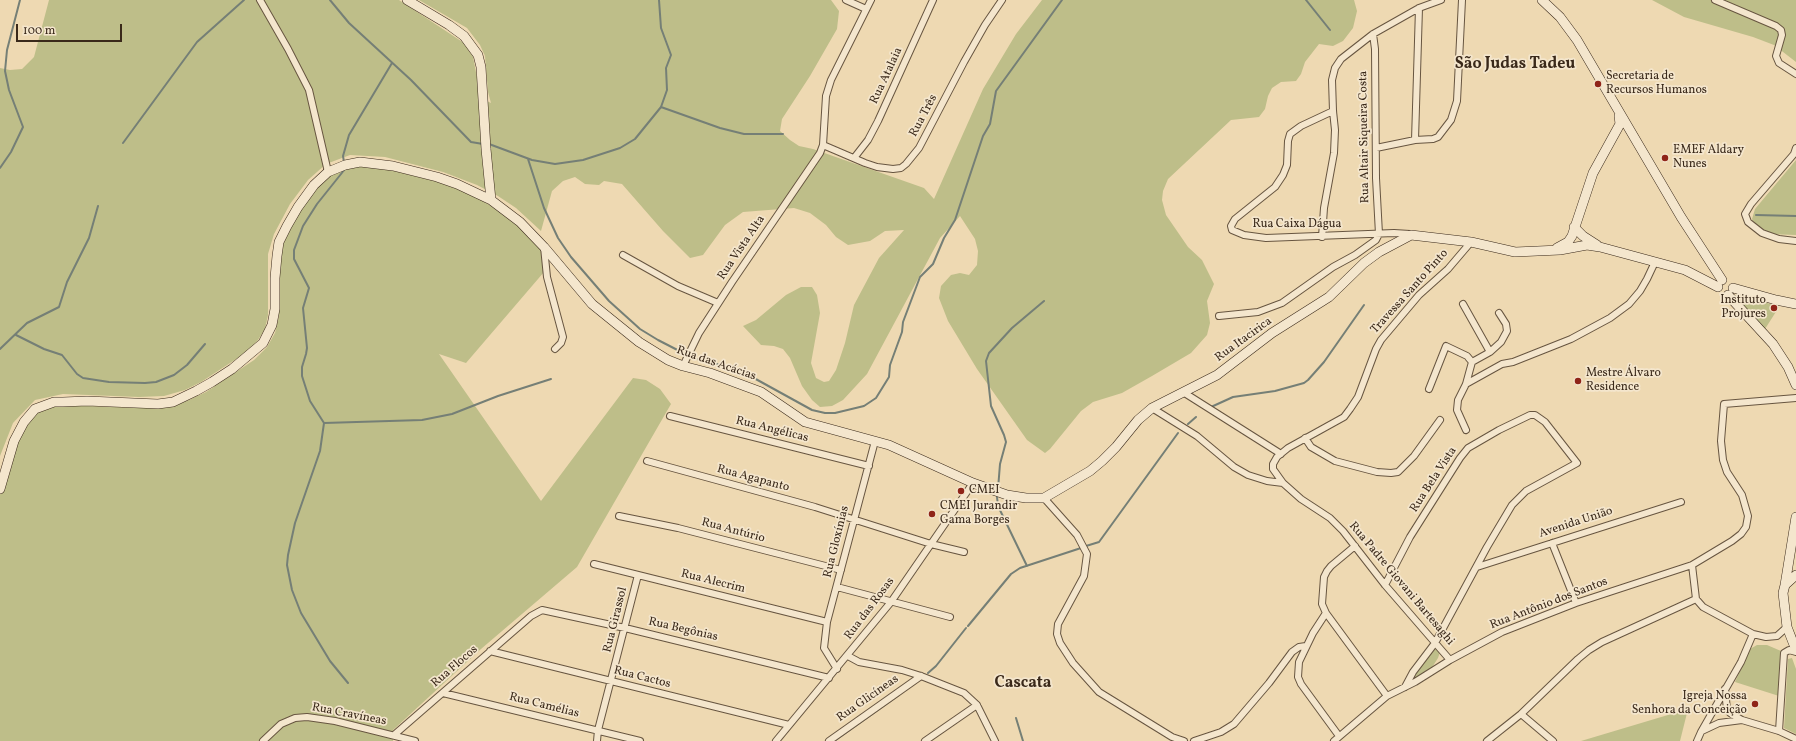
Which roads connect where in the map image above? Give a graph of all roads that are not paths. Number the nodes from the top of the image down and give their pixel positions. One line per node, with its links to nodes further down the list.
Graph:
1 (260, 0): 24 (street)
2 (408, 0): 25 (street)
3 (846, 0): 12 (street)
4 (871, 0): 12 (street)
5 (933, 0): 23 (street, Rua Atalaia)
6 (1002, 0): 23 (street, Rua Três)
7 (1441, 0): 11 (street)
8 (1462, 0): 19 (street)
9 (1542, 0): 16 (street)
10 (1714, 0): 14 (street)
11 (1419, 8): 13 (street); 19 (street)
12 (866, 9): 20 (street)
13 (1373, 34): 15 (street); 21 (street, Rua Altair Siqueira Costa)
14 (1796, 74)
15 (1333, 110): 28 (street); 28 (street, Rua Caixa Dágua)
16 (1618, 112): 17 (street); 18 (street)
17 (1615, 133): 18 (street); 26 (street)
18 (1631, 133): 37 (street)
19 (1415, 140): 21 (street)
20 (823, 144): 23 (street, Rua Três); 39 (street, Rua Vista Alta)
21 (1376, 148): 29 (street, Rua Altair Siqueira Costa)
22 (1796, 148): 30 (street)
23 (854, 158)
24 (328, 172): 25 (street, Rua das Acácias); 64 (street)
25 (491, 200): 33 (street, Rua das Acácias)
26 (1574, 227): 32 (street); 34 (street)
27 (1411, 235): 29 (street, Rua Caixa Dágua); 31 (street); 51 (street, Rua Itacirica)
28 (1322, 237): 29 (street, Rua Caixa Dágua)
29 (1377, 237): 43 (street)
30 (1796, 241)
31 (1471, 242): 34 (street); 57 (street, Travessa Santo Pinto)
32 (1600, 246): 34 (street); 36 (street)
33 (544, 247): 44 (street); 47 (street, Rua das Acácias)
34 (1554, 250)
35 (623, 255): 39 (street)
36 (1655, 262): 37 (street); 48 (street)
37 (1720, 283): 38 (street); 38 (street)
38 (1730, 291): 41 (street); 49 (street)
39 (718, 303): 47 (street, Rua Vista Alta)
40 (1463, 304): 45 (street)
41 (1796, 304)
42 (1499, 313): 45 (street)
43 (1219, 316)
44 (555, 349)
45 (1490, 352): 46 (street)
46 (1472, 362): 48 (street); 50 (street)
47 (683, 366): 58 (street, Rua das Acácias)
48 (1466, 384): 56 (street)
49 (1796, 385)
50 (1429, 389)
51 (1183, 392): 53 (street, Rua Itacirica); 59 (street)
52 (1796, 398): 77 (street, Rua Antônio dos Santos)
53 (1152, 408): 63 (street); 65 (street, Rua Itacirica)
54 (670, 416): 61 (street, Rua Angélicas)
55 (1440, 420): 57 (street)
56 (1466, 430)
57 (1305, 438): 59 (street, Travessa Santo Pinto)
58 (875, 441): 61 (street, Rua Gloxínias); 62 (street, Rua das Acácias)
59 (1281, 454): 63 (street)
60 (647, 461): 69 (street, Rua Agapanto)
61 (869, 466): 69 (street, Rua Gloxínias)
62 (972, 483): 65 (street, Rua das Acácias); 72 (street, Rua das Rosas)
63 (1283, 483): 73 (street, Rua Padre Giovani Bartesaghi)
64 (0, 489)
65 (1044, 498): 127 (street)
66 (1681, 502): 71 (street, Avenida União)
67 (620, 516): 79 (street, Rua Antúrio)
68 (1796, 516): 70 (street)
69 (853, 519): 72 (street, Rua Agapanto); 79 (street, Rua Gloxínias)
70 (1793, 534): 74 (street); 83 (street)
71 (1552, 543): 78 (street, Avenida União); 87 (street)
72 (931, 544): 75 (street, Rua Agapanto); 86 (street, Rua das Rosas)
73 (1356, 546): 82 (street, Rua Padre Giovani Bartesaghi); 88 (street)
74 (1796, 550)
75 (964, 552)
76 (594, 564): 80 (street, Rua Alecrim)
77 (1692, 565): 85 (street); 87 (street, Rua Antônio dos Santos)
78 (1477, 567): 82 (street, Rua Bela Vista); 95 (street)
79 (841, 570): 84 (street, Rua Gloxínias)
80 (638, 575): 91 (street, Rua Alecrim); 93 (street, Rua Girassol)
81 (1796, 575): 83 (street)
82 (1385, 585): 95 (street, Rua Padre Giovani Bartesaghi)
83 (1785, 585): 92 (street)
84 (837, 588): 86 (street); 91 (street, Rua Gloxínias)
85 (1696, 600): 94 (street); 110 (street)
86 (891, 602): 90 (street); 99 (street, Rua das Rosas)
87 (1576, 603): 100 (street, Rua Antônio dos Santos)
88 (1326, 613): 96 (street); 108 (street)
89 (531, 616): 93 (street, Rua Begônias); 97 (street, Rua Flocos)
90 (950, 616)
91 (827, 622): 101 (street, Rua Gloxínias)
92 (1787, 627): 94 (street); 98 (street)
93 (626, 628): 103 (street, Rua Begônias); 104 (street, Rua Girassol)
94 (1753, 634): 106 (street)
95 (1436, 643): 100 (street, Rua Padre Giovani Bartesaghi); 105 (street)
96 (1306, 646): 117 (street); 128 (street)
97 (490, 651): 104 (street, Rua Cactos); 107 (street, Rua Flocos)
98 (1796, 651): 114 (street)
99 (848, 656): 101 (street, Rua das Rosas); 102 (street)
100 (1450, 660): 105 (street, Rua Antônio dos Santos)
101 (837, 669): 103 (street, Rua das Rosas)
102 (921, 676): 109 (street); 124 (street, Rua Glicíneas)
103 (830, 678): 112 (street, Rua das Rosas)
104 (612, 681): 112 (street, Rua Cactos); 113 (street, Rua Girassol)
105 (1406, 687): 108 (street, Rua Antônio dos Santos)
106 (1725, 689): 111 (street); 115 (street)
107 (443, 692): 113 (street, Rua Camélias); 116 (street, Rua Flocos)
108 (1388, 696): 117 (street, Rua Antônio dos Santos)
109 (977, 705): 125 (street); 126 (street)
110 (1521, 714): 130 (street); 131 (street)
111 (1742, 720): 114 (street); 115 (street)
112 (789, 725): 123 (street, Rua das Rosas)
113 (598, 730): 121 (street, Rua Girassol); 122 (street, Rua Camélias)
114 (1779, 731): 118 (street)
115 (1701, 732): 132 (street)
116 (394, 736): 119 (street, Rua Cravíneas); 120 (street, Rua Cravíneas)
117 (1339, 736): 129 (street, Rua Antônio dos Santos)
118 (1796, 739)
119 (263, 741)
120 (415, 741)
121 (597, 741)
122 (640, 741)
123 (776, 741)
124 (829, 741)
125 (925, 741)
126 (996, 741)
127 (1184, 741)
128 (1194, 741)
129 (1334, 741)
130 (1487, 741)
131 (1553, 741)
132 (1697, 741)

